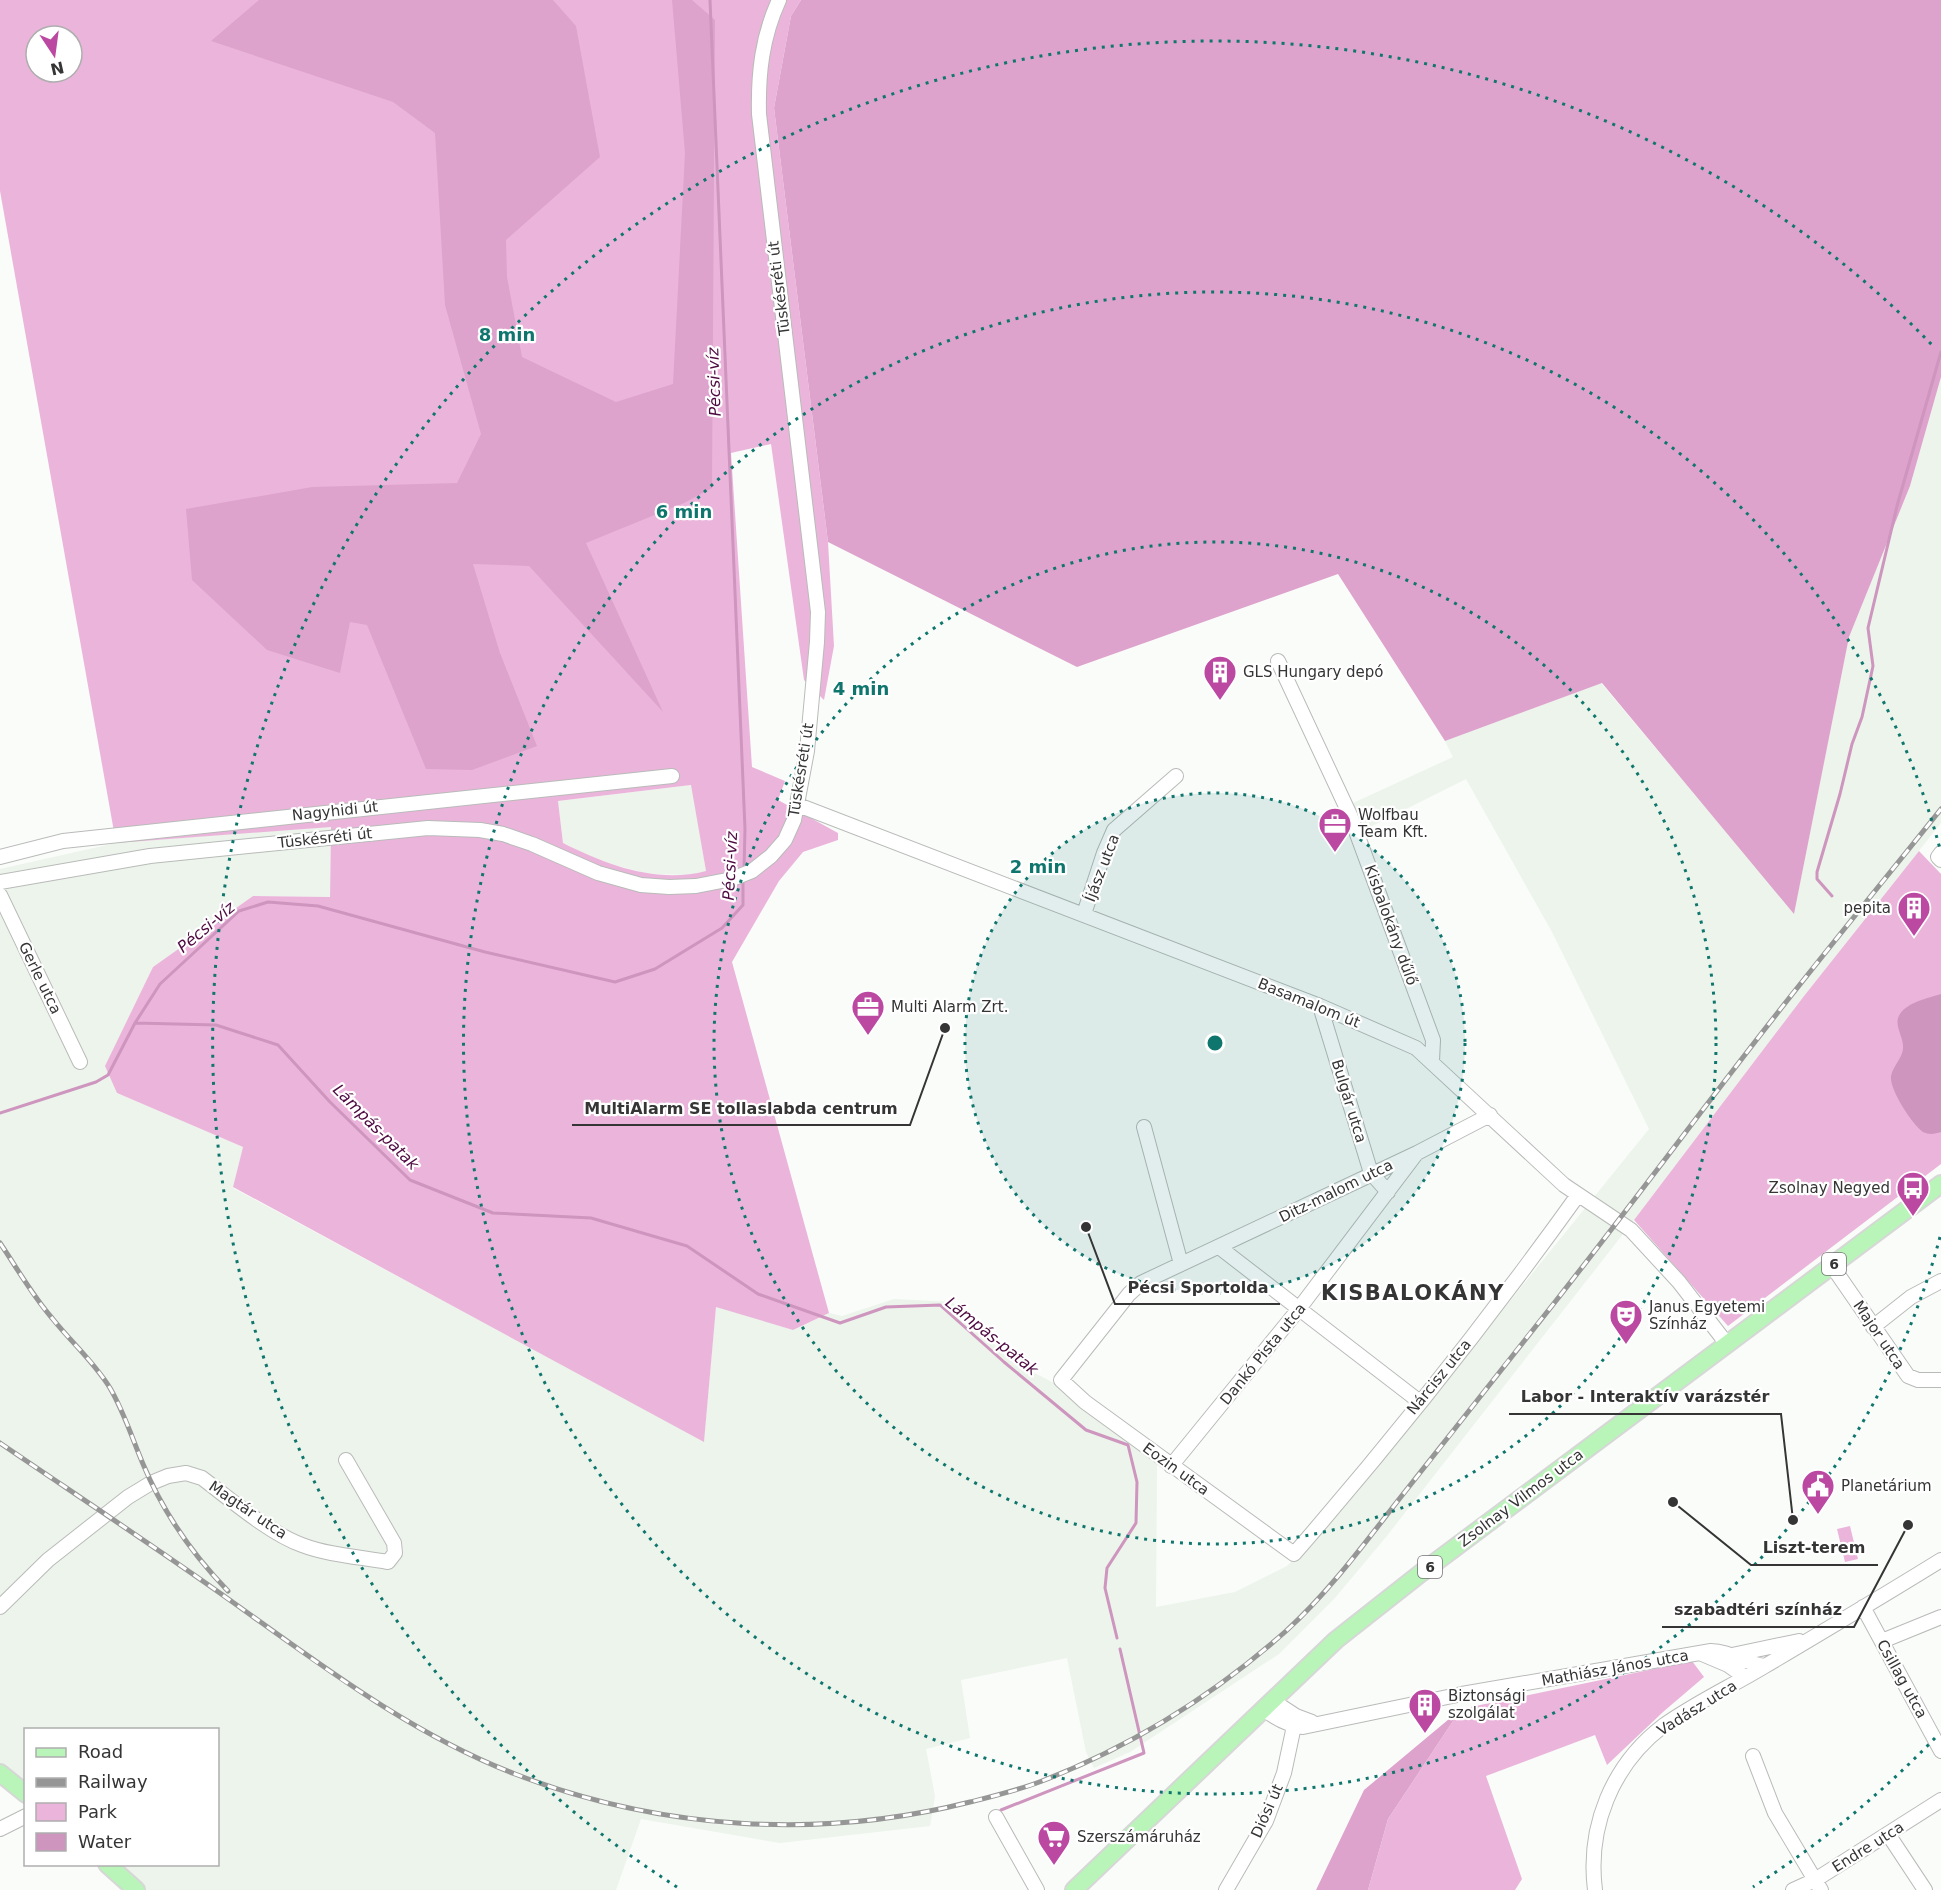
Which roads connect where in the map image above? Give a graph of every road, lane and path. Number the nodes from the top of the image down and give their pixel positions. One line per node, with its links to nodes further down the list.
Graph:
1 (780, 0): 5 (street, Tüskésréti út)
2 (1278, 661): 11 (street, Kisbalokány dűlő)
3 (672, 776): 6 (street, Nagyhidi út)
4 (1176, 776): 9 (street, Íjász utca)
5 (798, 805): 7 (street, Tüskésréti út); 9 (street, Basamalom út)
6 (0, 857)
7 (0, 882)
8 (0, 895): 12 (street, Gerle utca)
9 (1084, 915): 10 (street, Basamalom út)
10 (1320, 1006): 11 (street, Basamalom út); 16 (street, Bulgár utca)
11 (1432, 1061): 13 (street, Basamalom út)
12 (80, 1062)
13 (1490, 1115): 15 (street, Ditz-malom utca); 19 (street, Basamalom út)
14 (1144, 1127): 21 (street)
15 (1417, 1153): 16 (street, Ditz-malom utca); 18 (street, Dankó Pista utca)
16 (1371, 1173): 18 (street, Bulgár utca); 20 (street, Ditz-malom utca)
17 (1941, 1184): 22 (main road, Zsolnay Vilmos utca / 6)
18 (1388, 1192): 24 (street, Dankó Pista utca)
19 (1578, 1195): 26 (street, Basamalom út); 29 (street, Nárcisz utca)
20 (1219, 1247): 21 (street, Ditz-malom utca); 24 (street)
21 (1181, 1264): 27 (street, Ditz-malom utca)
22 (1832, 1266): 25 (street, Major utca); 26 (main road, Zsolnay Vilmos utca / 6)
23 (1941, 1281): 25 (street)
24 (1298, 1310): 29 (street); 31 (street, Dankó Pista utca)
25 (1874, 1327): 28 (street, Major utca)
26 (1727, 1344): 45 (main road, Zsolnay Vilmos utca / 6)
27 (1061, 1380): 31 (street, Eozin utca)
28 (1941, 1380)
29 (1420, 1402): 32 (street, Nárcisz utca)
30 (346, 1460): 34 (street, Magtár utca)
31 (1171, 1466): 32 (street, Eozin utca)
32 (1294, 1554)
33 (1941, 1560): 35 (street, Vadász utca)
34 (0, 1607)
35 (1863, 1607): 37 (street, Vadász utca); 38 (street, Csillag utca)
36 (1941, 1617): 38 (street)
37 (1807, 1640): 40 (street, Mathiász János utca); 42 (street, Vadász utca)
38 (1882, 1641): 48 (street, Csillag utca)
39 (1699, 1652): 40 (street, Mathiász János utca); 41 (street, Mathiász János utca); 46 (street, Mathiász János utca)
40 (1732, 1655): 42 (street, Mathiász János utca)
41 (1717, 1660): 43 (street, Mathiász János utca); 44 (street)
42 (1766, 1666): 43 (street, Vadász utca)
43 (1745, 1677): 44 (street, Vadász utca)
44 (1722, 1690): 63 (street, Vadász utca)
45 (1269, 1705): 46 (street); 47 (street); 61 (main road, Zsolnay Vilmos utca / 6)
46 (1320, 1724): 47 (street, Mathiász János utca)
47 (1294, 1726): 62 (street, Diósi út)
48 (1941, 1750)
49 (1753, 1756): 58 (street)
50 (0, 1773): 51 (main road)
51 (24, 1792)
52 (1941, 1800): 56 (street, Endre utca)
53 (24, 1817): 55 (street)
54 (996, 1817): 60 (street)
55 (0, 1829)
56 (1888, 1834): 58 (street, Endre utca); 65 (street)
57 (109, 1866): 59 (main road)
58 (1818, 1885): 64 (street, Endre utca)
59 (136, 1890)
60 (1037, 1890)
61 (1074, 1890)
62 (1226, 1890)
63 (1594, 1890)
64 (1793, 1890)
65 (1925, 1890)

